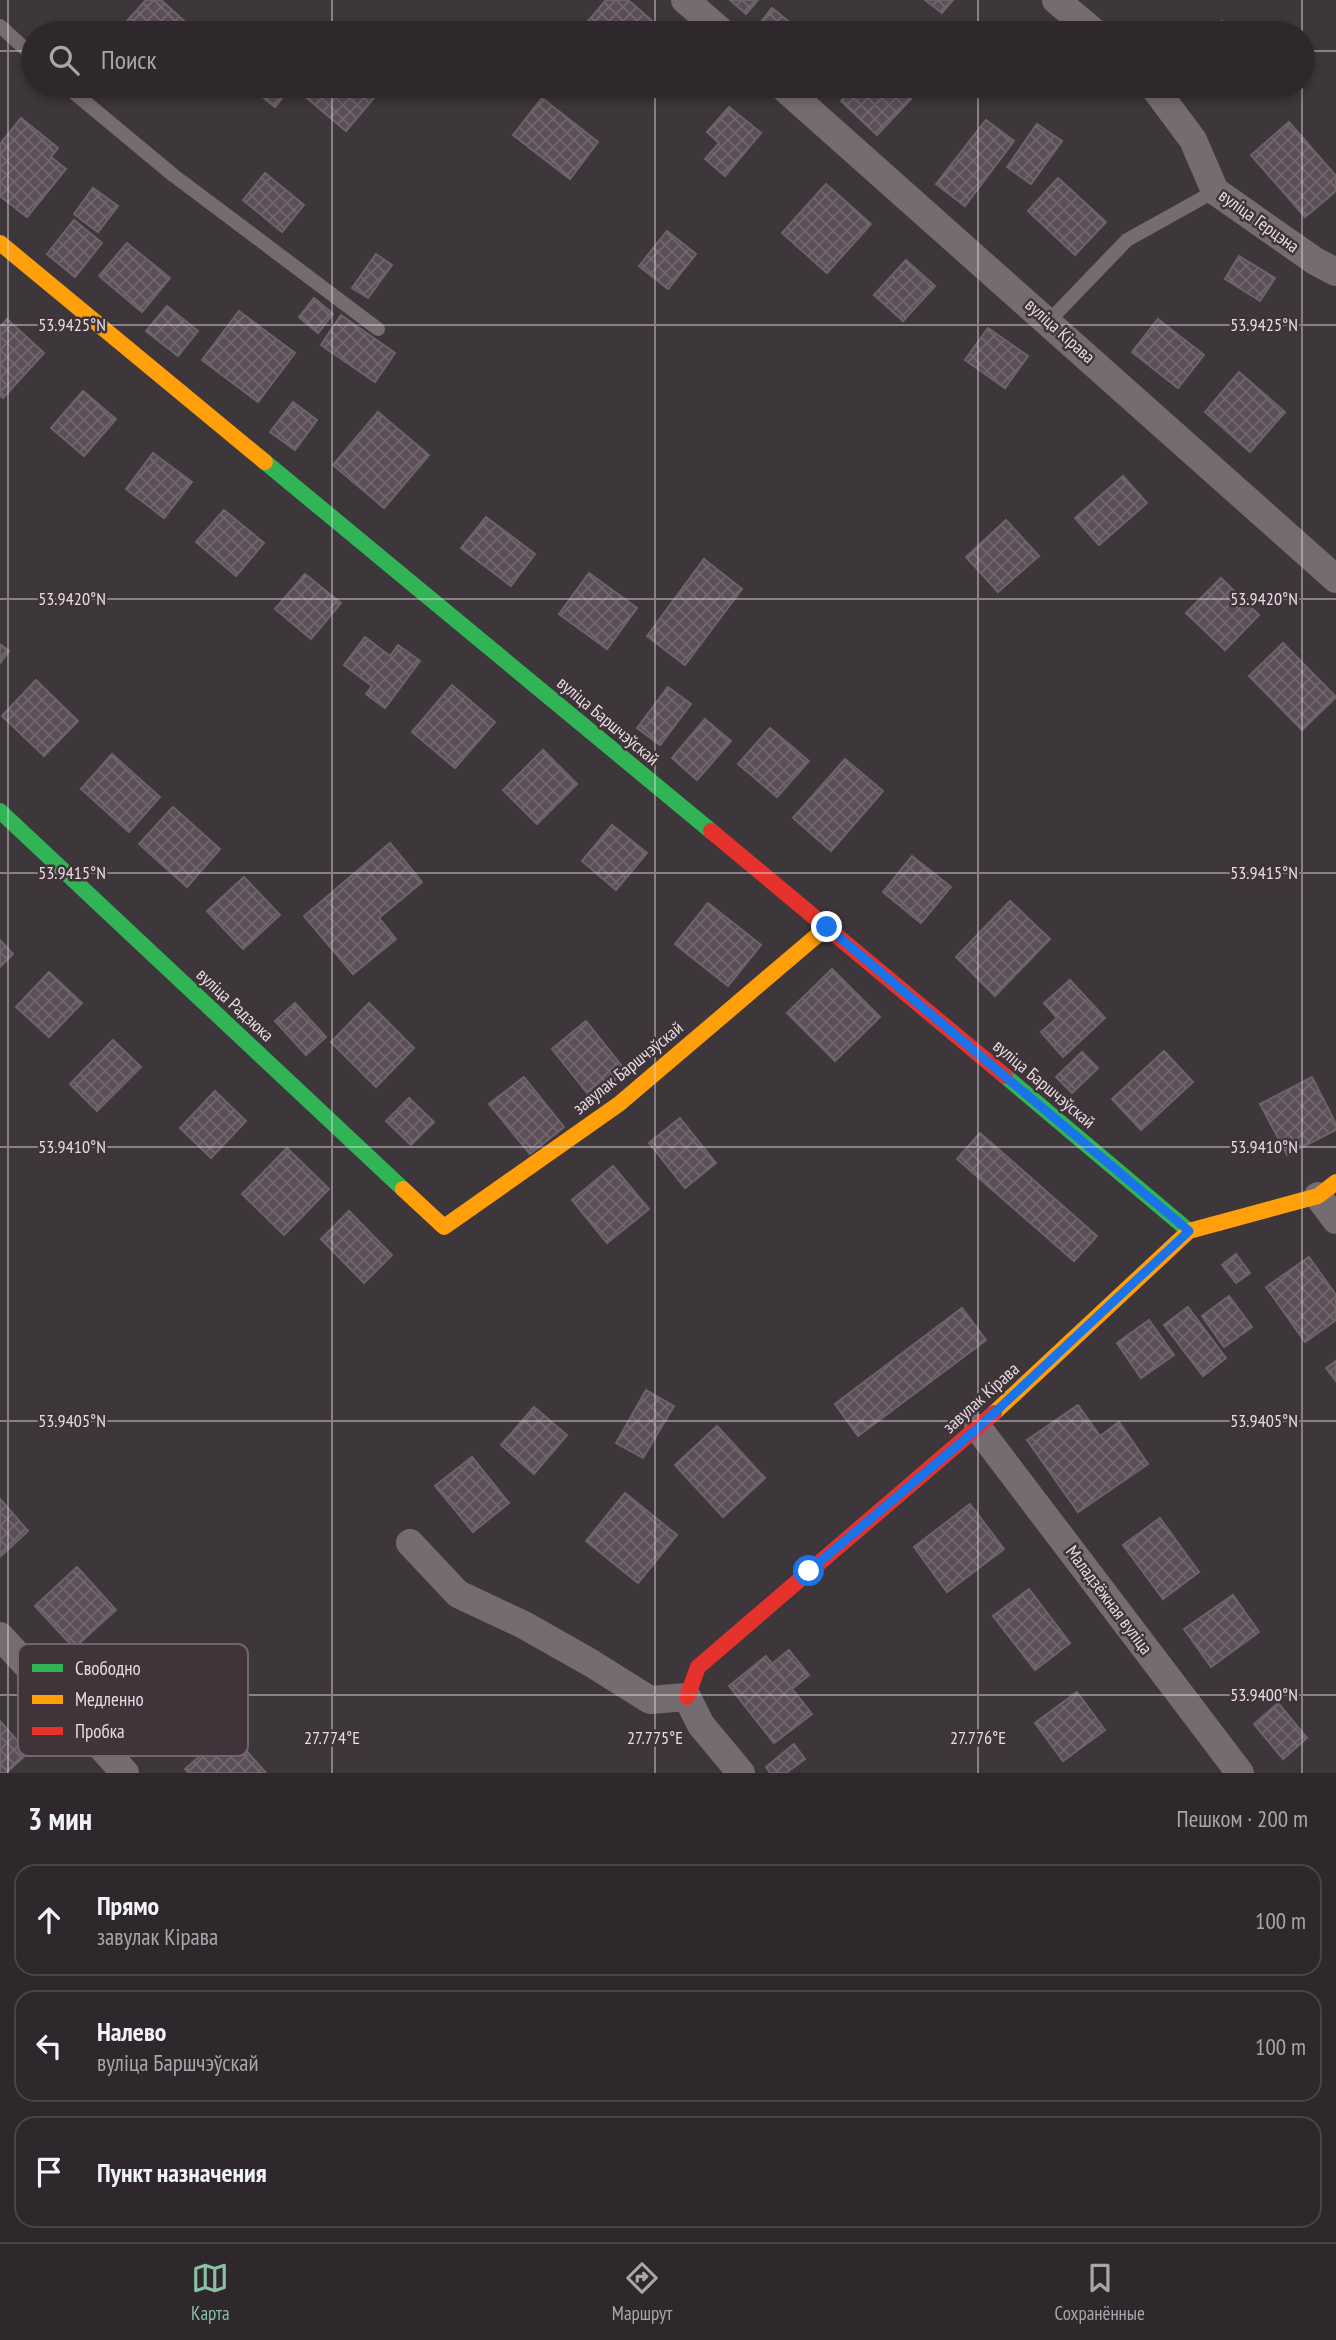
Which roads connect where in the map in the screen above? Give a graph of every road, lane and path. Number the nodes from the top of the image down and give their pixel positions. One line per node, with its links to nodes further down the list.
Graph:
1 (685, 0): 3 (street)
2 (1056, 0): 4 (street)
3 (709, 21)
4 (1081, 21)
5 (0, 26): 6 (lane)
6 (21, 45)
7 (80, 98): 14 (lane)
8 (796, 98): 13 (street, вуліца Кірава)
9 (1162, 98): 10 (street, вуліца Герцэна)
10 (1215, 191): 12 (street, вуліца Герцэна); 13 (lane)
11 (0, 243): 17 (street, вуліца Баршчэўскай)
12 (1336, 272)
13 (1049, 321): 15 (street, вуліца Кірава)
14 (377, 329)
15 (1336, 579)
16 (0, 811): 20 (street, вуліца Радзюка)
17 (827, 927): 20 (street, завулак Баршчэўскай); 21 (street, вуліца Баршчэўскай)
18 (1327, 1189): 19 (street); 21 (street, завулак Кірава)
19 (1336, 1220)
20 (444, 1227)
21 (1189, 1231): 22 (street, завулак Кірава)
22 (978, 1428): 26 (street, завулак Кірава); 30 (street, Маладзёжная вуліца)
23 (410, 1543): 26 (street)
24 (0, 1636): 25 (street)
25 (18, 1656)
26 (687, 1697): 29 (street)
27 (109, 1756): 28 (street)
28 (125, 1773)
29 (741, 1773)
30 (1240, 1773)

